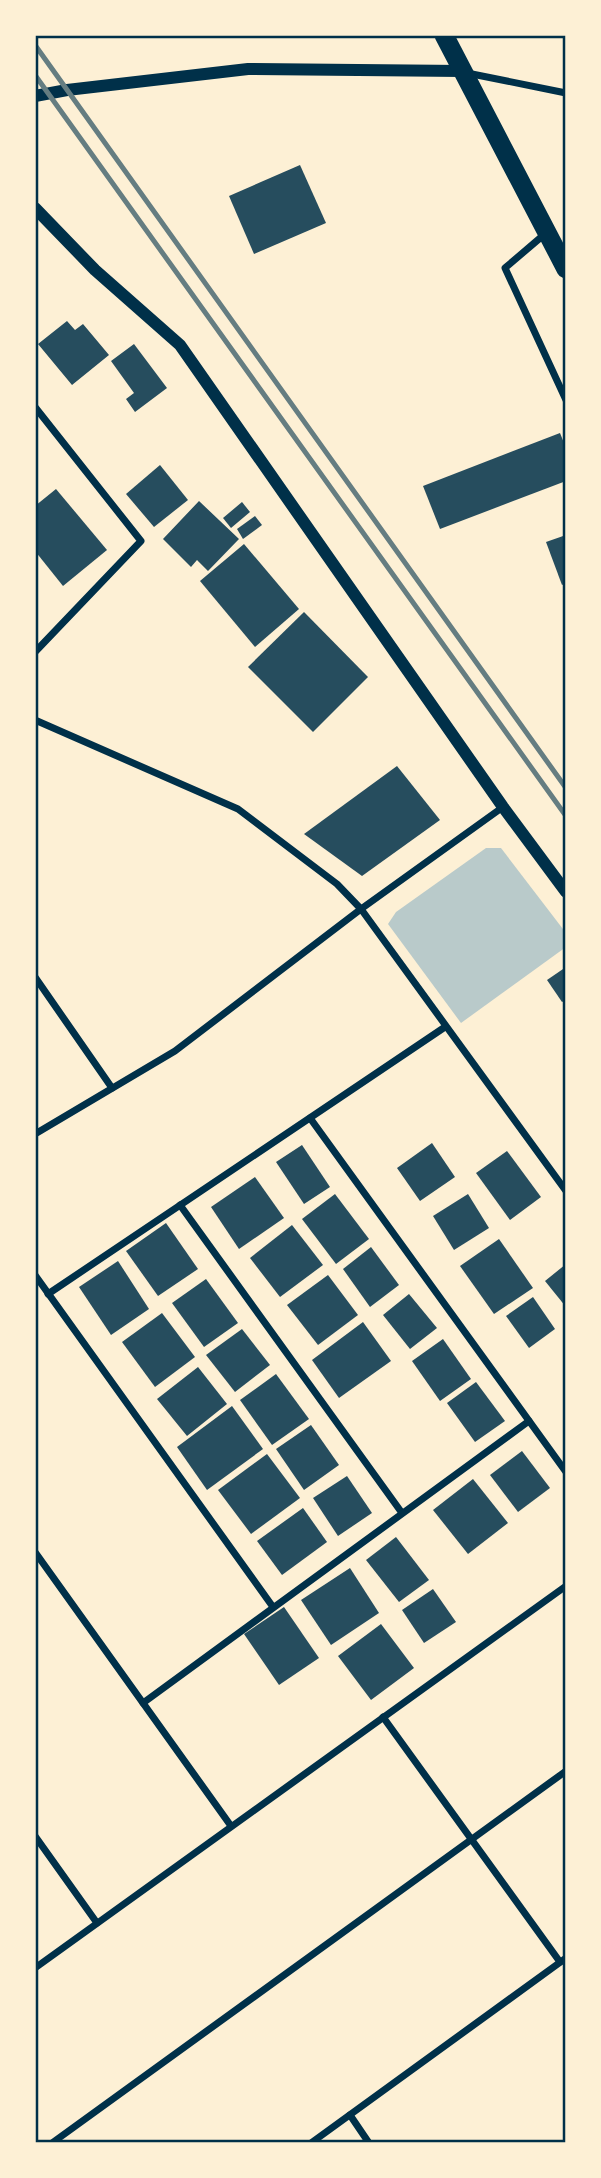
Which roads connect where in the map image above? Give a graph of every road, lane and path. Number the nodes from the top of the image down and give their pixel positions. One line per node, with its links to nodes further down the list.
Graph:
1 (443, 35): 2 (highway)
2 (462, 71): 3 (street); 4 (street); 6 (highway)
3 (566, 93)
4 (35, 96)
5 (35, 208): 12 (street)
6 (546, 233): 7 (highway); 8 (street)
7 (566, 270)
8 (566, 400)
9 (35, 407): 10 (street)
10 (35, 652)
11 (35, 720): 14 (street)
12 (503, 807): 13 (street); 14 (street)
13 (566, 892)
14 (362, 909): 16 (street); 17 (street)
15 (35, 977): 17 (street)
16 (445, 1027): 18 (street); 20 (street)
17 (112, 1088): 19 (street)
18 (310, 1118): 21 (street); 24 (street)
19 (35, 1134)
20 (566, 1191)
21 (180, 1205): 23 (street); 26 (street)
22 (35, 1275): 23 (street)
23 (48, 1294): 29 (street)
24 (529, 1420): 25 (street); 26 (street)
25 (566, 1472)
26 (402, 1514): 29 (street)
27 (35, 1552): 30 (street)
28 (566, 1586): 31 (street)
29 (273, 1607): 30 (street)
30 (143, 1703): 33 (street)
31 (383, 1717): 33 (street); 35 (street)
32 (566, 1771): 35 (street)
33 (231, 1826): 36 (street)
34 (35, 1836): 36 (street)
35 (472, 1839): 37 (street); 40 (street)
36 (97, 1923): 38 (street)
37 (563, 1960): 39 (street)
38 (35, 1968)
39 (350, 2115): 41 (street); 42 (street)
40 (52, 2143)
41 (312, 2143)
42 (369, 2143)

